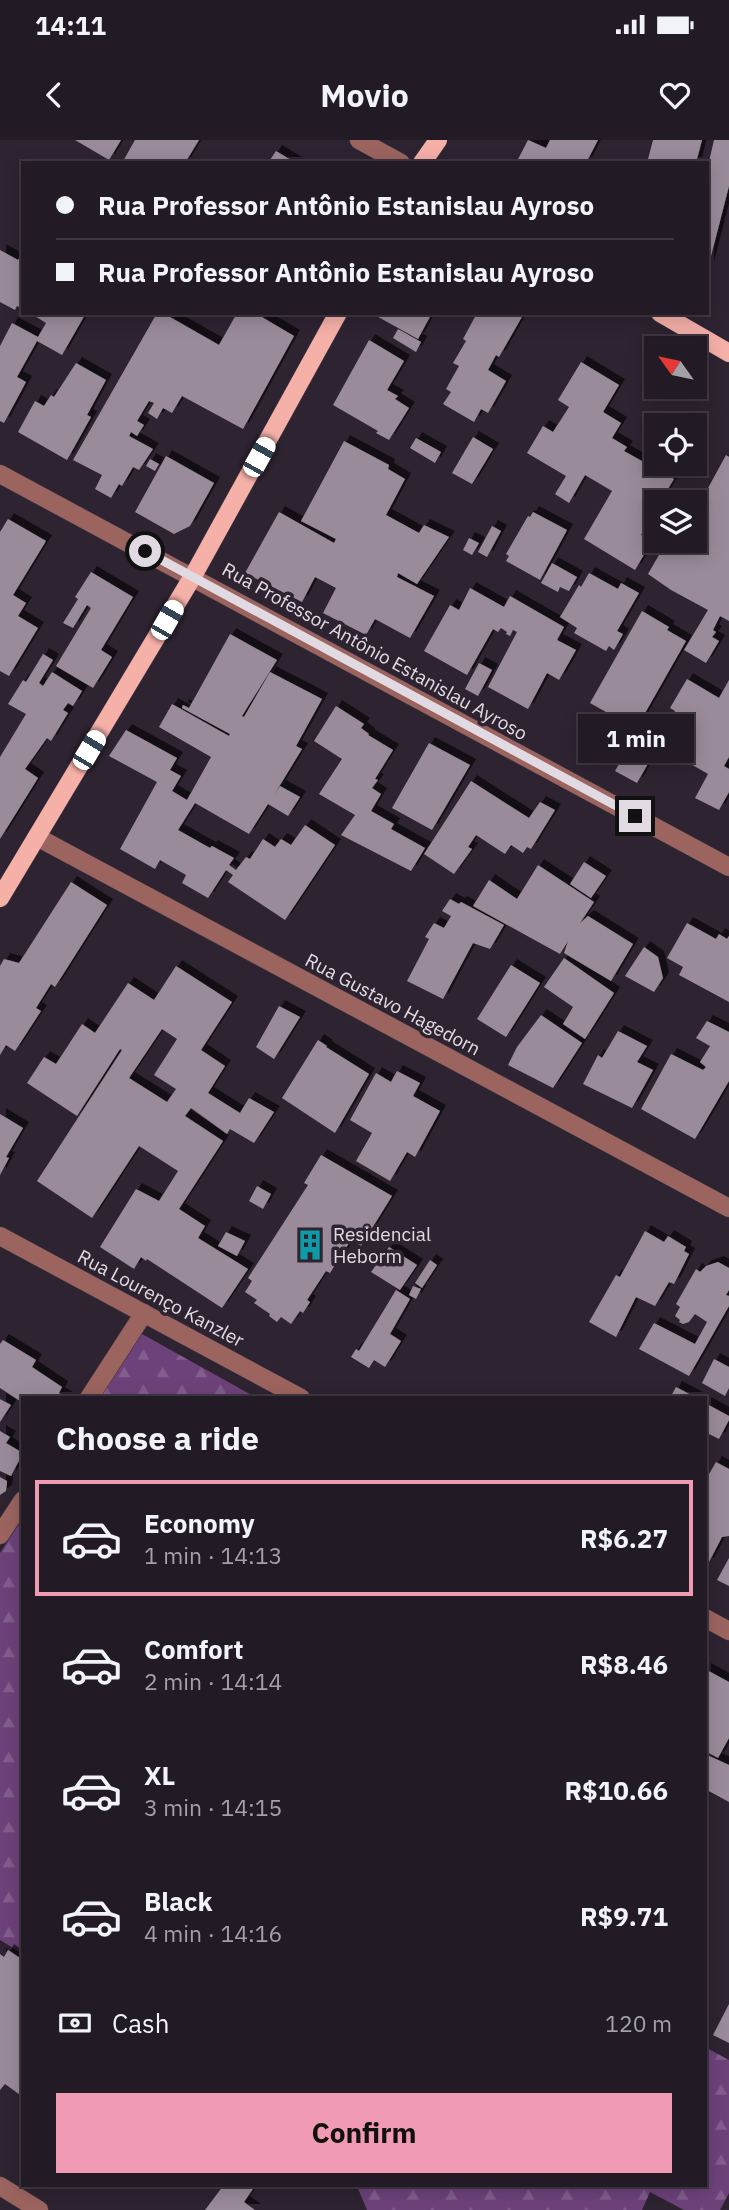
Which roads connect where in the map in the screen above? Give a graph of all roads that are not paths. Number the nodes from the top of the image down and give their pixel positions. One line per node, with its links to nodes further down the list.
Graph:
1 (359, 140): 3 (street)
2 (438, 140): 4 (main road)
3 (397, 161)
4 (423, 161)
5 (337, 315): 9 (main road)
6 (663, 315): 7 (main road)
7 (729, 353)
8 (0, 474): 9 (street, Rua Professor Antônio Estanislau Ayroso)
9 (193, 576): 10 (main road); 11 (street, Rua Professor Antônio Estanislau Ayroso)
10 (37, 836): 12 (main road); 13 (street, Rua Gustavo Hagedorn)
11 (729, 867)
12 (0, 898)
13 (729, 1208)
14 (0, 1236): 15 (street, Rua Lourenço Kanzler)
15 (144, 1313): 16 (street); 17 (street, Rua Lourenço Kanzler)
16 (90, 1396)
17 (297, 1396)
18 (21, 1503): 19 (street)
19 (0, 1535)
20 (707, 1619): 21 (street)
21 (729, 1631)
22 (0, 2186): 23 (street)
23 (39, 2210)

